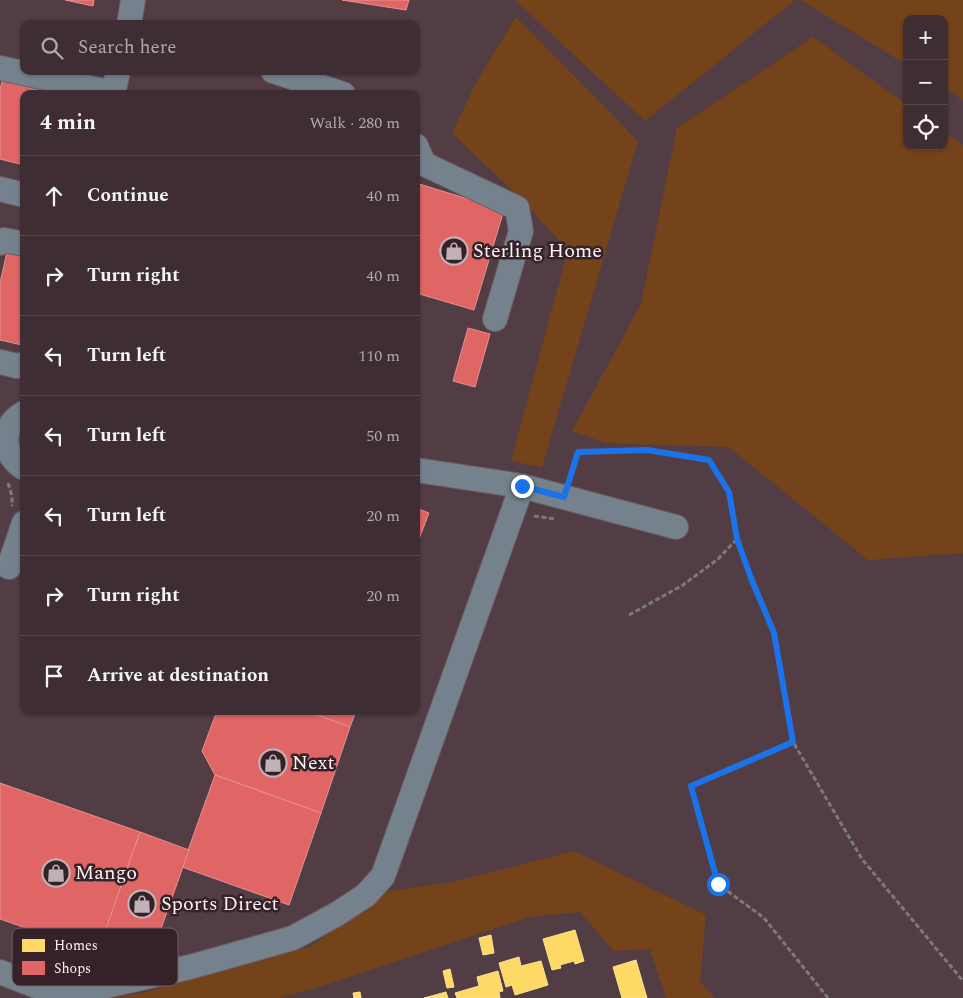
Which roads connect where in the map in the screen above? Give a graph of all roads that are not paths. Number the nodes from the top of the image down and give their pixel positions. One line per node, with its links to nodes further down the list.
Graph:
1 (133, 0): 2 (street)
2 (130, 20)
3 (0, 68): 4 (street)
4 (20, 73)
5 (30, 75): 8 (street)
6 (117, 75): 9 (street)
7 (285, 75): 10 (street)
8 (96, 90)
9 (114, 90)
10 (331, 90)
11 (420, 155): 16 (street)
12 (0, 189): 13 (street)
13 (20, 194)
14 (0, 243): 15 (street)
15 (20, 243)
16 (495, 319)
17 (0, 362): 18 (street)
18 (20, 365)
19 (13, 416): 20 (street)
20 (4, 448): 22 (street)
21 (420, 471): 23 (street)
22 (14, 473)
23 (522, 486): 25 (street); 27 (street)
24 (20, 518): 26 (street)
25 (676, 527)
26 (9, 567)
27 (178, 970)
28 (0, 972): 29 (street)
29 (12, 977)
30 (36, 986): 31 (street)
31 (106, 986)

